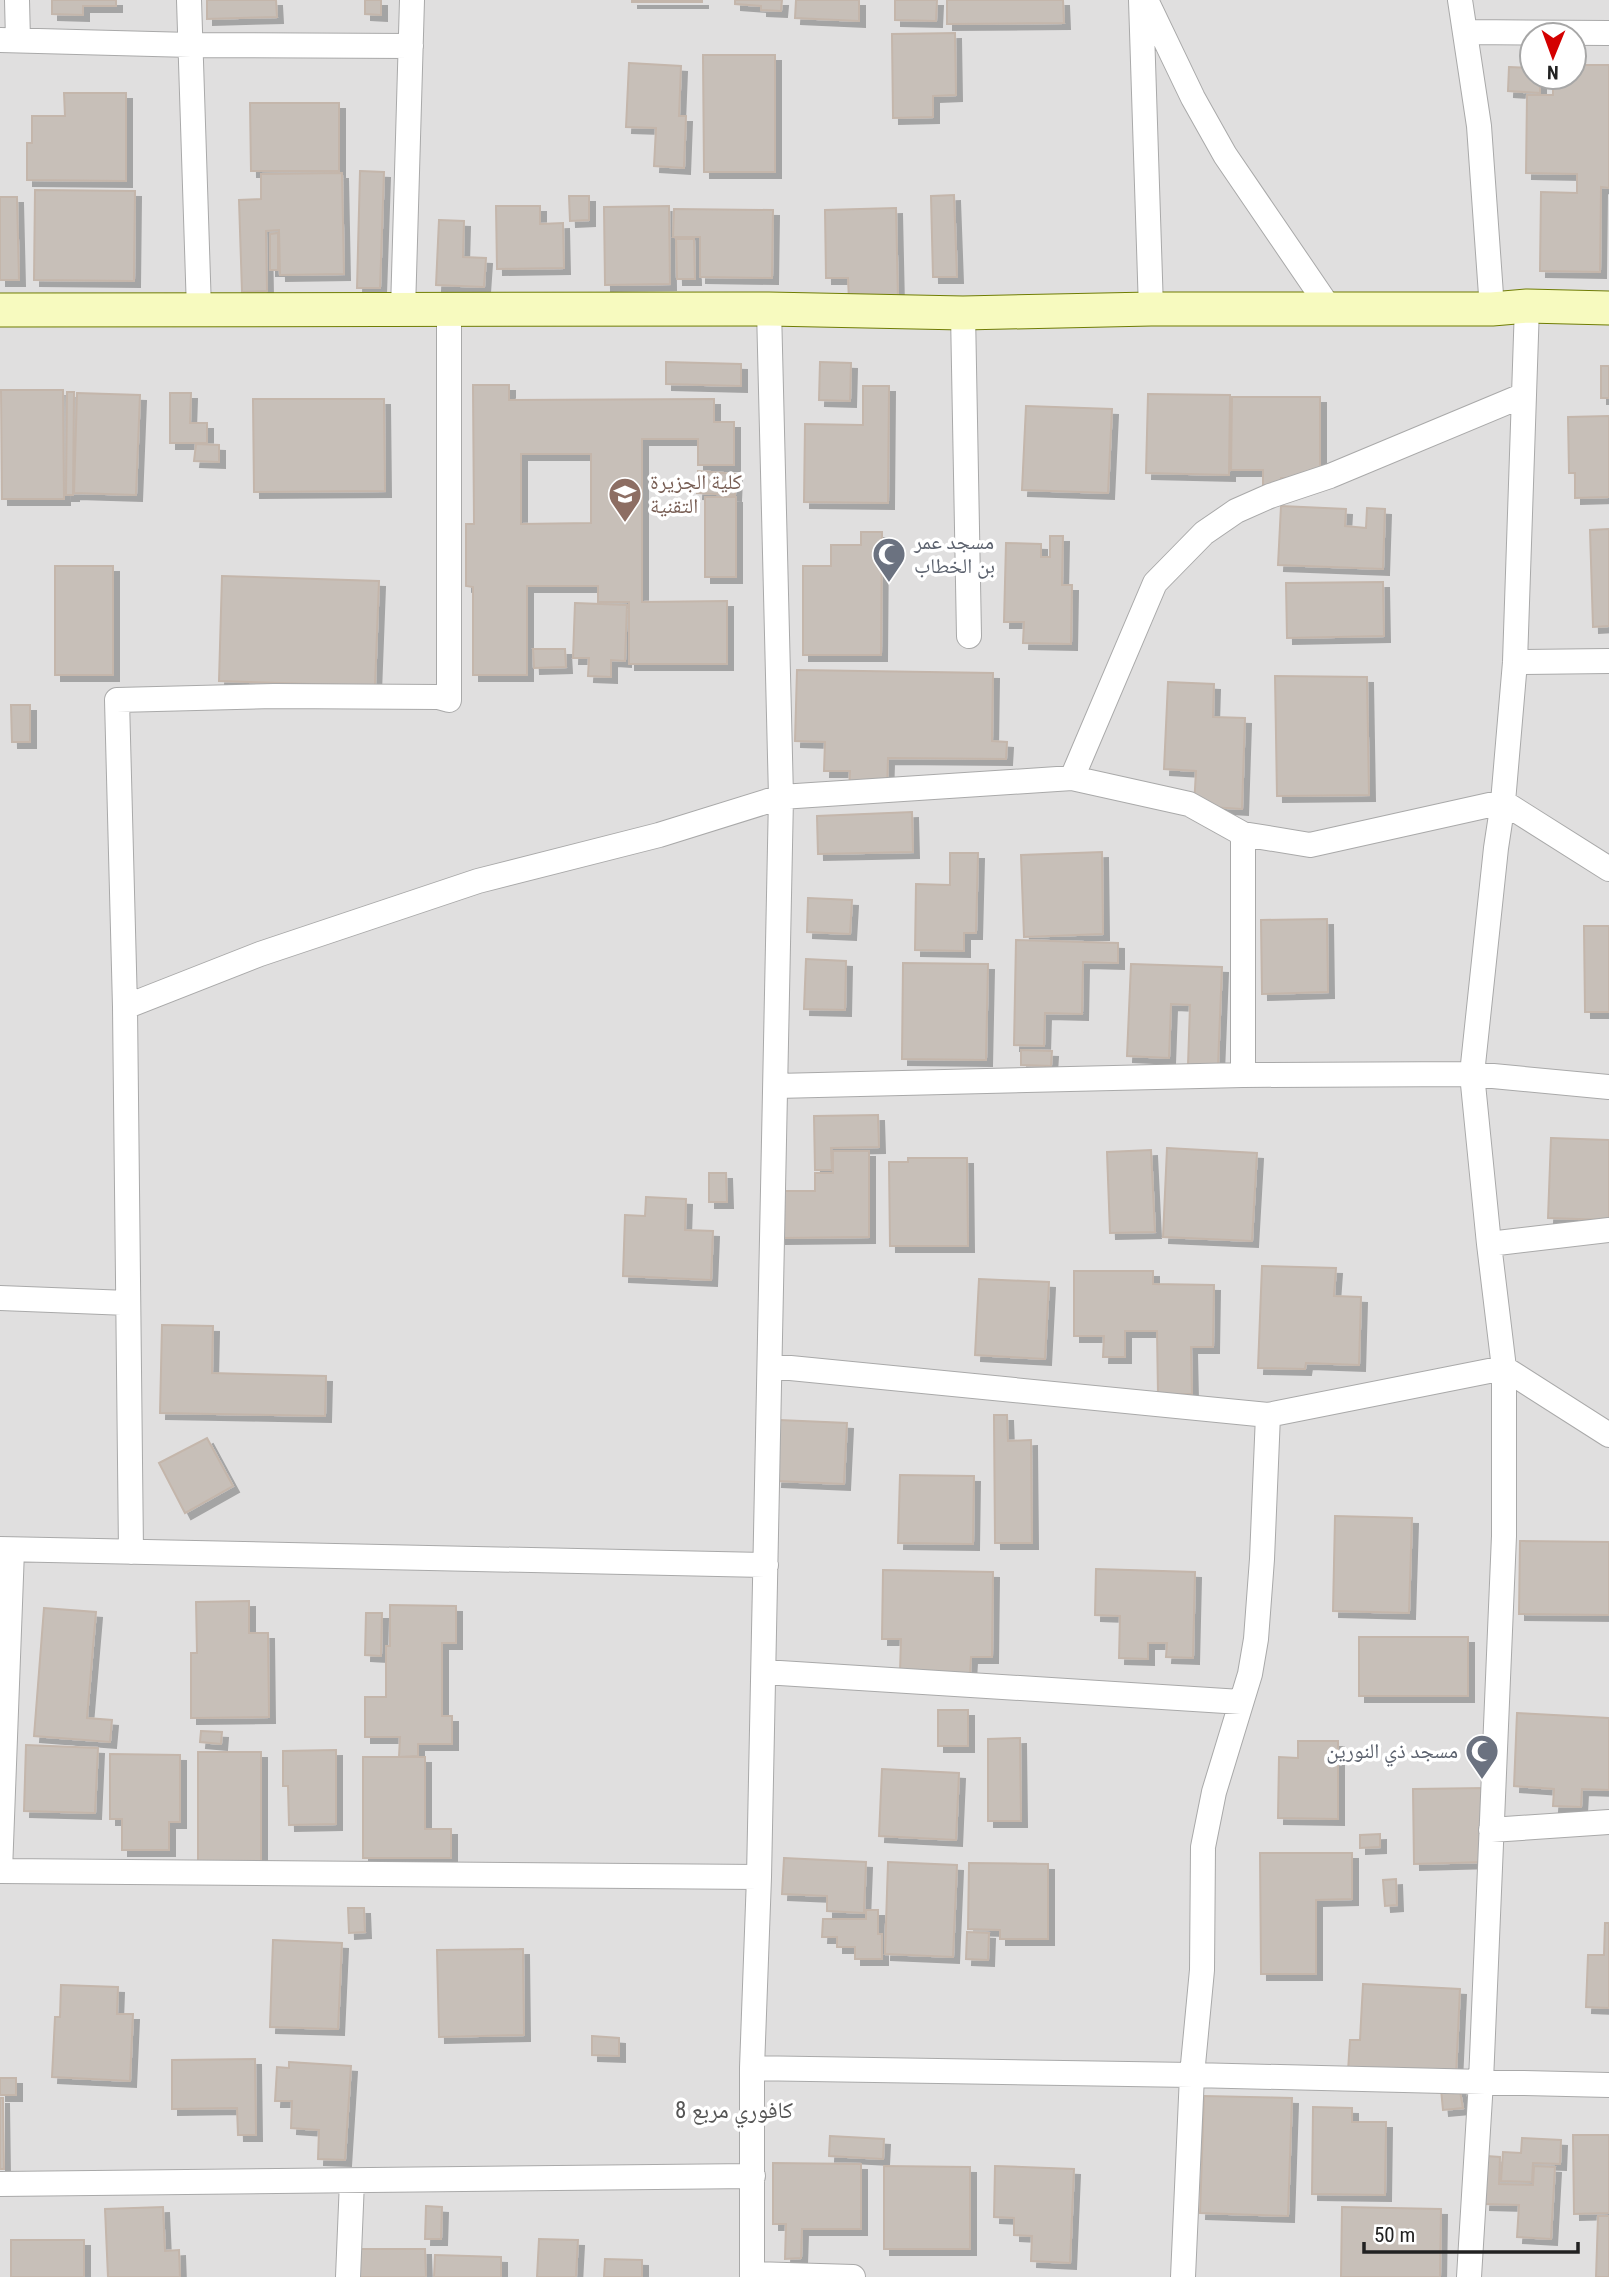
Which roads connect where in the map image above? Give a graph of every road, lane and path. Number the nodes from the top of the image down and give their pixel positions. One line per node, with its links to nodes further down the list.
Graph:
1 (17, 0): 8 (street)
2 (189, 0): 9 (street)
3 (412, 0): 10 (street)
4 (1144, 0): 14 (street); 15 (street)
5 (1460, 0): 6 (street)
6 (1466, 32): 7 (street); 16 (street)
7 (1609, 33)
8 (9, 40): 9 (street)
9 (191, 45): 10 (street); 18 (street)
10 (411, 46): 19 (street)
11 (1527, 306): 12 (street); 16 (street); 22 (street)
12 (1609, 308)
13 (769, 309): 20 (street); 21 (street); 27 (street)
14 (1152, 309): 15 (street); 21 (street)
15 (1330, 309): 16 (street)
16 (1492, 309)
17 (0, 310): 18 (street)
18 (199, 310): 19 (street)
19 (403, 310): 20 (street)
20 (449, 310): 31 (street)
21 (963, 313): 23 (street)
22 (1524, 395): 25 (street); 26 (street)
23 (969, 636)
24 (1609, 661): 25 (street)
25 (1515, 662): 28 (street)
26 (1072, 778): 27 (street); 29 (street)
27 (782, 797): 31 (street); 34 (street)
28 (1503, 802): 29 (street); 30 (street); 32 (street)
29 (1243, 834): 33 (street)
30 (1609, 869)
31 (125, 1007): 39 (street)
32 (1472, 1074): 33 (street); 35 (street); 37 (street)
33 (1243, 1075): 34 (street)
34 (776, 1086): 40 (street)
35 (1609, 1087)
36 (1609, 1230): 37 (street)
37 (1489, 1244): 41 (street)
38 (0, 1298): 39 (street)
39 (128, 1303): 45 (street)
40 (770, 1367): 42 (street); 46 (street)
41 (1504, 1367): 42 (street); 43 (street); 51 (street)
42 (1268, 1415): 48 (street)
43 (1609, 1434)
44 (6, 1550): 45 (street); 49 (street)
45 (131, 1552): 46 (street)
46 (766, 1565): 47 (street)
47 (764, 1672): 48 (street); 52 (street)
48 (1241, 1702): 54 (street)
49 (3, 1713): 52 (street)
50 (1609, 1822): 51 (street)
51 (1491, 1829): 55 (street)
52 (760, 1877): 53 (street)
53 (752, 2068): 54 (street); 57 (street)
54 (1192, 2074): 55 (street); 63 (street)
55 (1481, 2081): 56 (street); 64 (street)
56 (1609, 2085)
57 (753, 2176): 58 (street); 60 (street)
58 (352, 2181): 59 (street); 61 (street)
59 (0, 2184)
60 (752, 2276): 62 (street)
61 (348, 2277)
62 (853, 2277)
63 (1183, 2277)
64 (1469, 2277)

